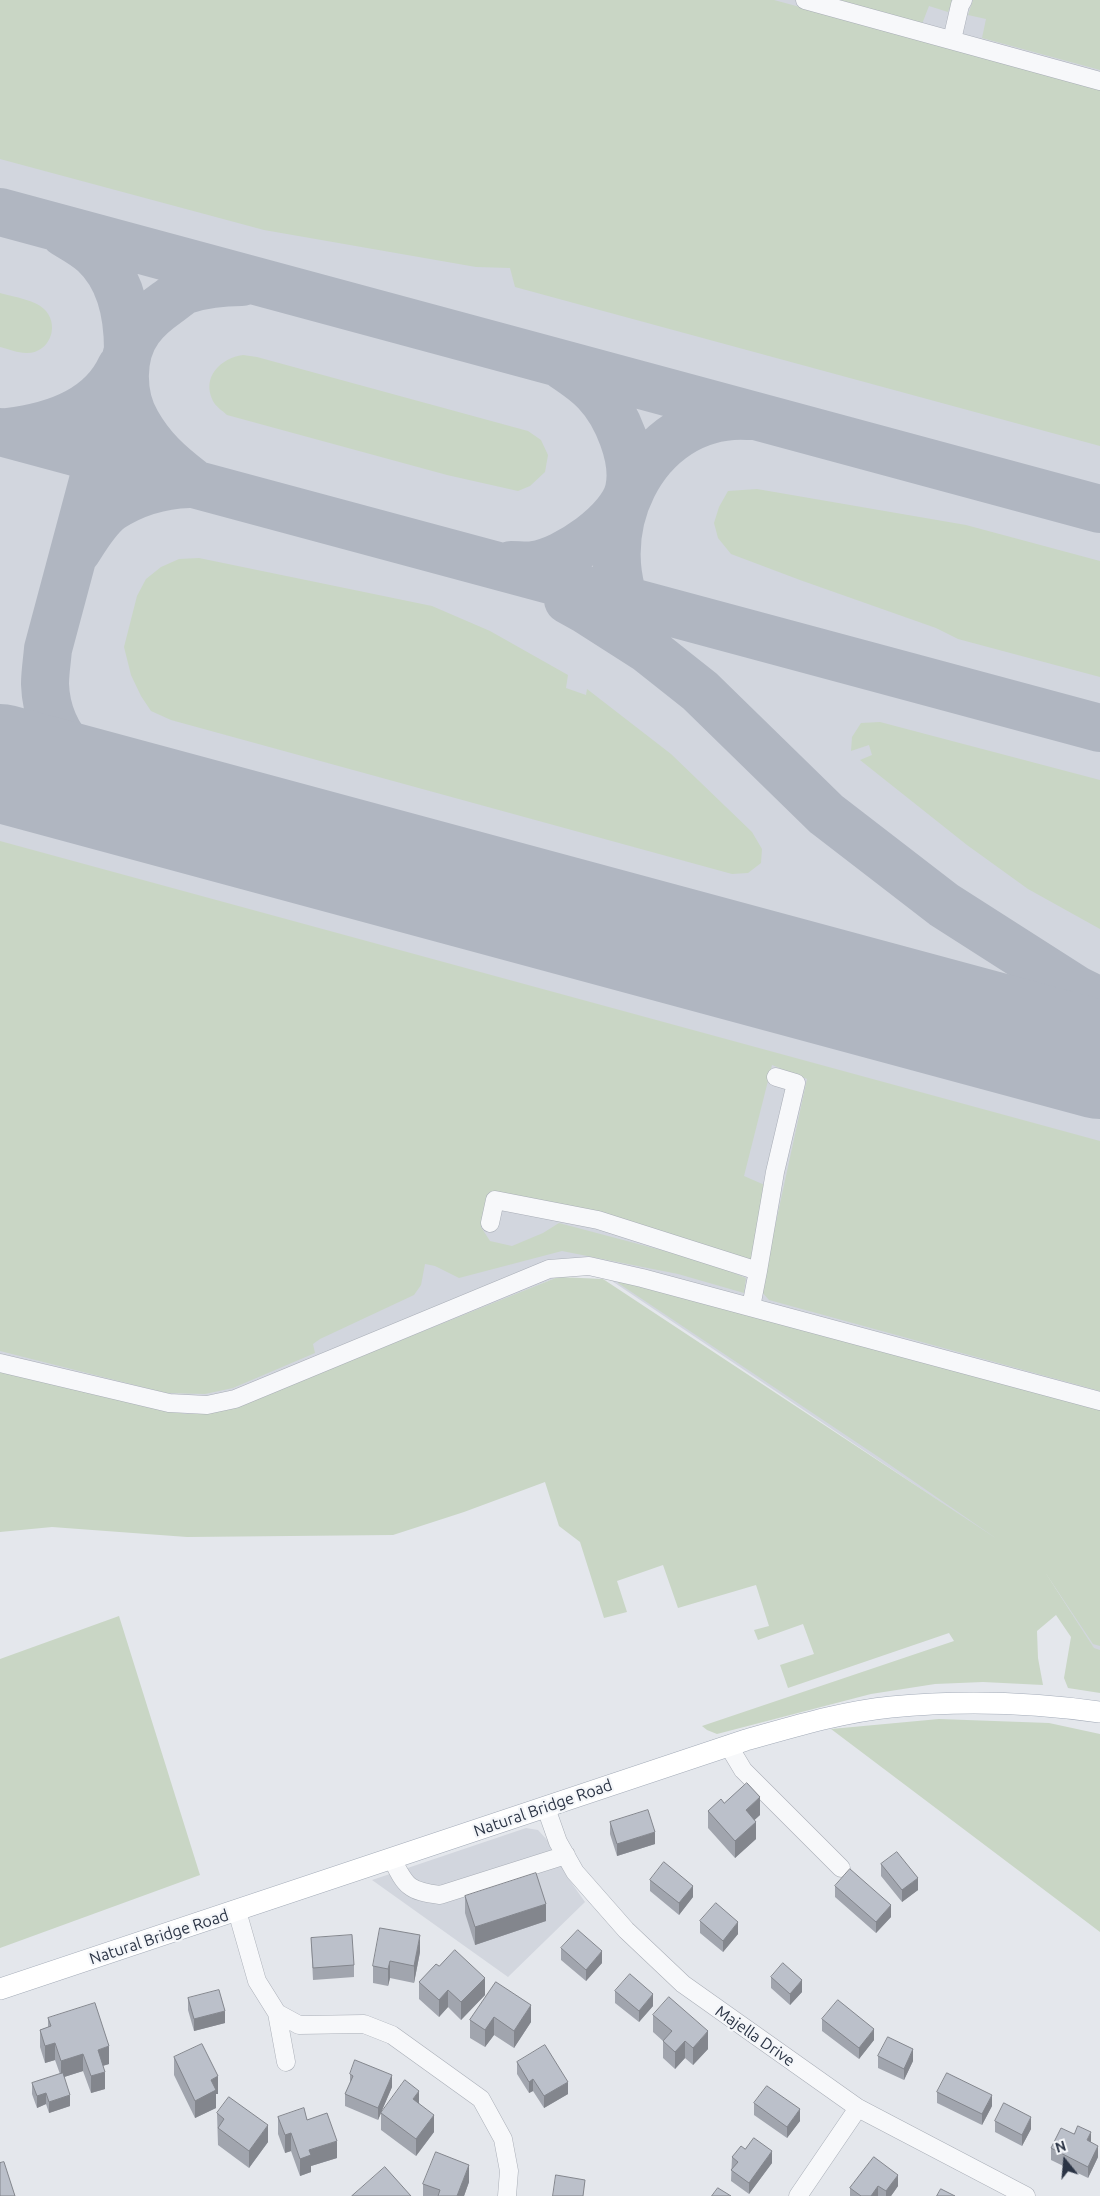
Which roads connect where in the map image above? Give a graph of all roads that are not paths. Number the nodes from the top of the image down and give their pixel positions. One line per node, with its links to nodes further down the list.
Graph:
1 (805, 0): 3 (street)
2 (963, 0): 3 (street)
3 (952, 40): 4 (street)
4 (1100, 81)
5 (776, 1077): 7 (street)
6 (490, 1223): 7 (street)
7 (758, 1271): 8 (street)
8 (751, 1307): 9 (street); 10 (street)
9 (0, 1363)
10 (1100, 1401)
11 (1100, 1712): 12 (main road, Natural Bridge Road)
12 (728, 1746): 13 (main road, Natural Bridge Road); 16 (street)
13 (546, 1808): 14 (street, Majella Drive); 15 (main road, Natural Bridge Road)
14 (566, 1855): 15 (street); 21 (street, Majella Drive)
15 (392, 1859): 17 (main road, Natural Bridge Road)
16 (841, 1868)
17 (237, 1911): 18 (main road, Natural Bridge Road); 19 (street)
18 (0, 1989)
19 (277, 2013): 20 (street); 22 (street)
20 (286, 2062)
21 (858, 2108): 23 (street); 24 (street, Majella Drive)
22 (507, 2196)
23 (798, 2196)
24 (1026, 2196)

